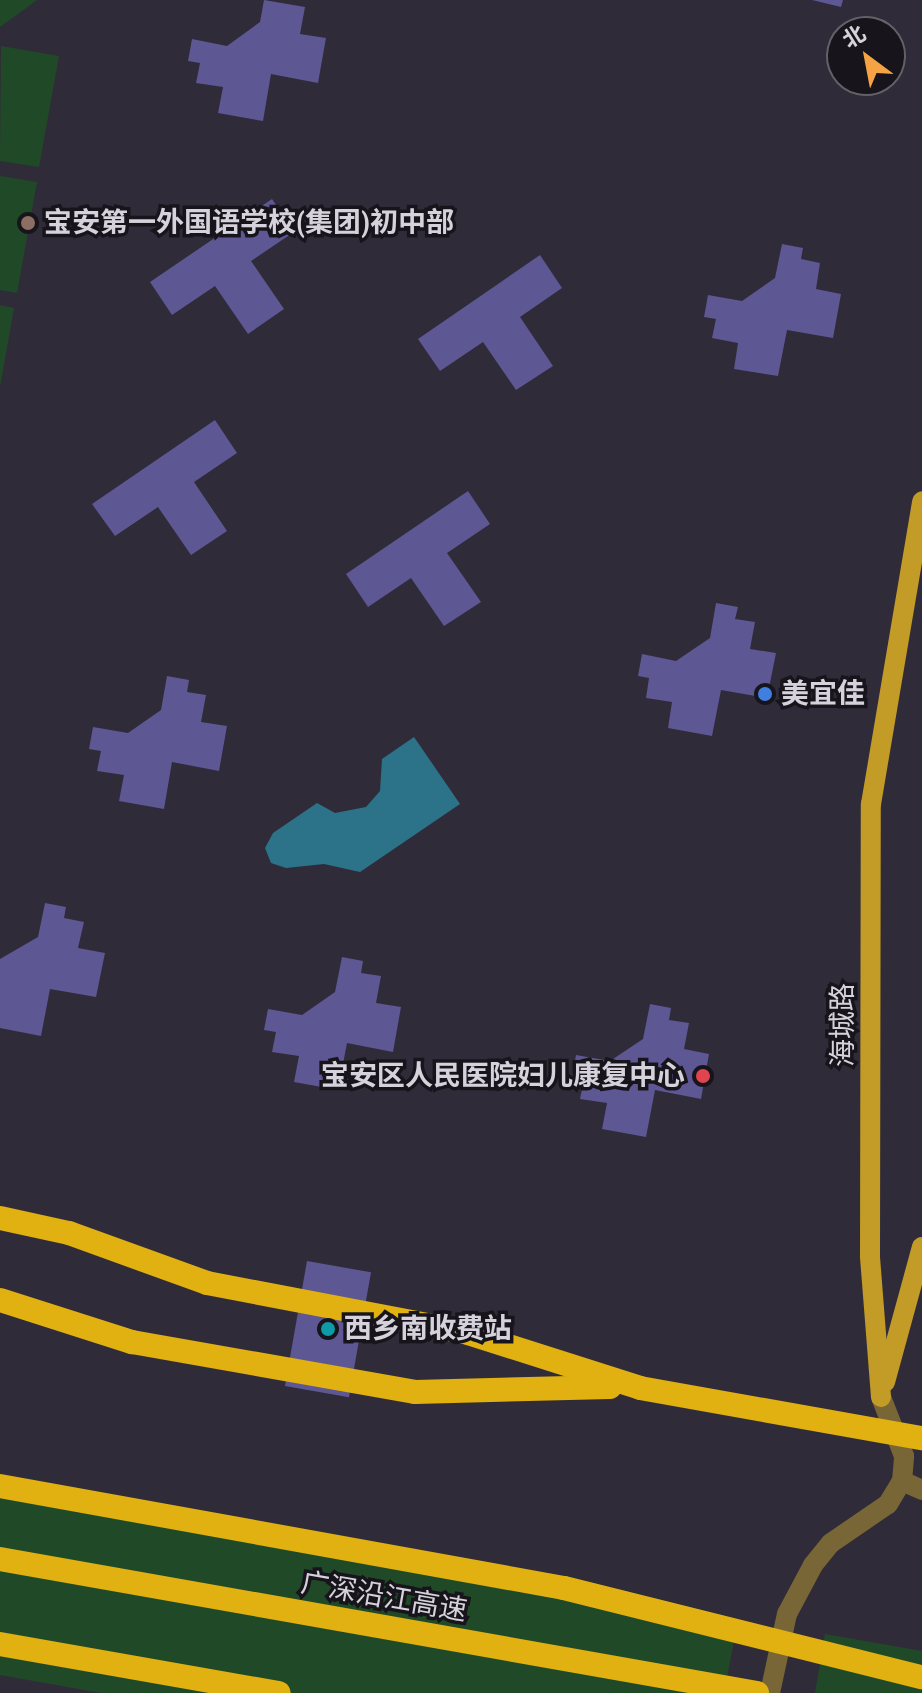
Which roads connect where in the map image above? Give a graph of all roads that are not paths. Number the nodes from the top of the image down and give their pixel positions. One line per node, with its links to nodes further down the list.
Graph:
1 (922, 501): 6 (main road, 海城路)
2 (0, 1218): 5 (highway)
3 (922, 1247): 6 (main road)
4 (0, 1300): 5 (highway)
5 (640, 1388): 7 (highway, bridge)
6 (881, 1397): 8 (street)
7 (922, 1438)
8 (902, 1481): 10 (street); 16 (street)
9 (0, 1486): 13 (highway, bridge)
10 (922, 1490)
11 (0, 1559): 15 (highway, 广深沿江高速)
12 (0, 1644): 14 (highway)
13 (922, 1677)
14 (279, 1693)
15 (757, 1693)
16 (770, 1693)

